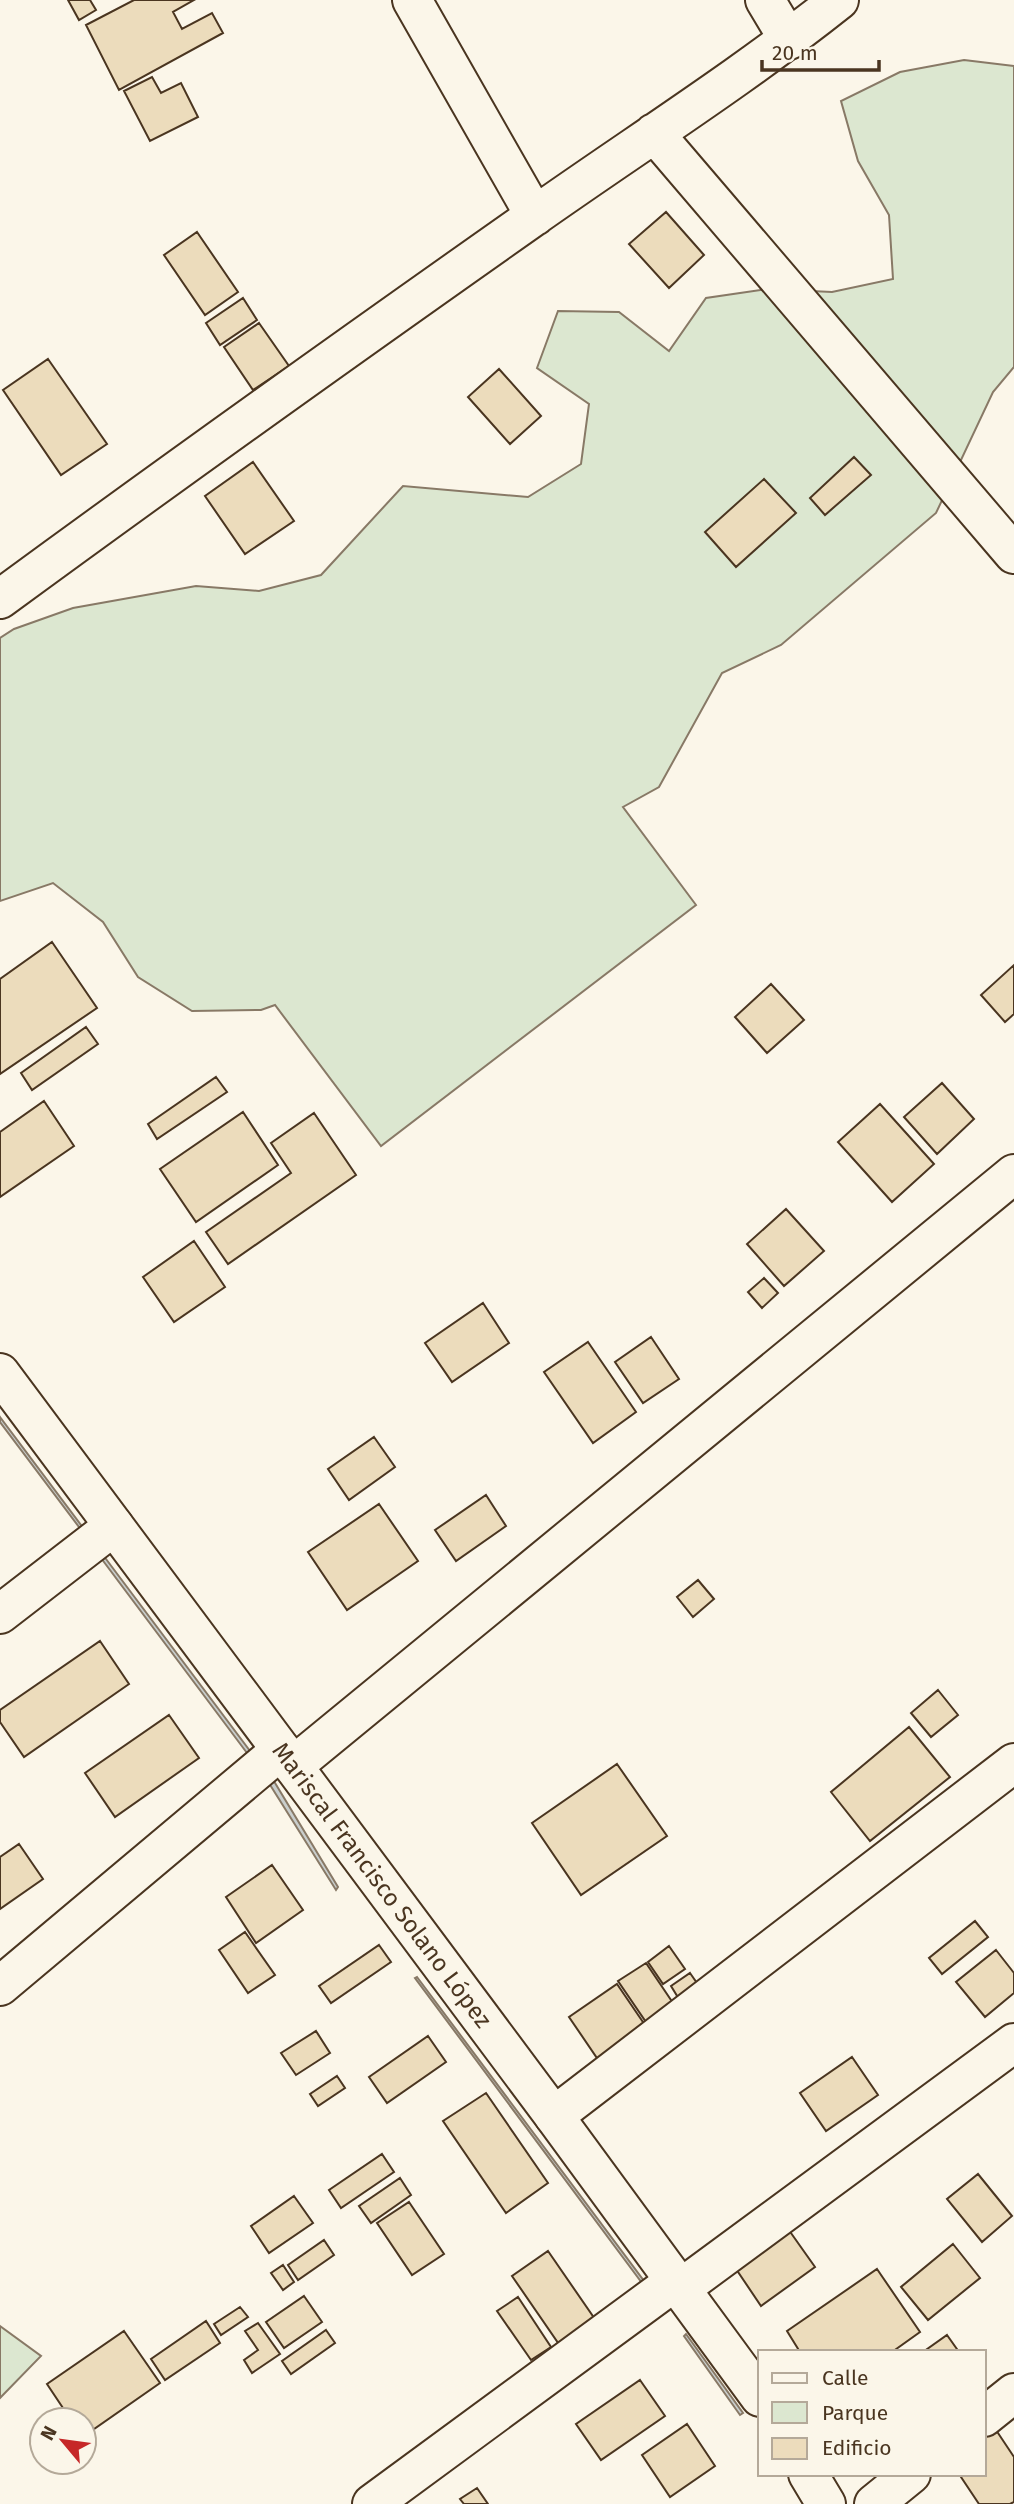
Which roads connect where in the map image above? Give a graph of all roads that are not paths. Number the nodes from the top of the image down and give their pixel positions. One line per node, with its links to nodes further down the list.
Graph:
1 (412, 0): 6 (street)
2 (765, 0): 4 (street)
3 (839, 0): 4 (street)
4 (789, 40): 5 (street)
5 (654, 133): 6 (street); 7 (street)
6 (535, 216): 8 (street)
7 (1014, 554)
8 (0, 598)
9 (1014, 1174): 13 (street)
10 (0, 1373): 11 (street, Mariscal Francisco Solano López)
11 (114, 1526): 12 (street); 13 (street, Mariscal Francisco Solano López)
12 (0, 1614)
13 (287, 1758): 15 (street); 17 (street, Mariscal Francisco Solano López)
14 (1014, 1763): 17 (street)
15 (0, 1986)
16 (1014, 2043): 18 (street)
17 (554, 2116): 18 (street, Mariscal Francisco Solano López)
18 (677, 2286): 20 (street, Mariscal Francisco Solano López); 23 (street)
19 (1014, 2393): 21 (street)
20 (758, 2394)
21 (986, 2415)
22 (909, 2476): 24 (street)
23 (372, 2504)
24 (874, 2504)

